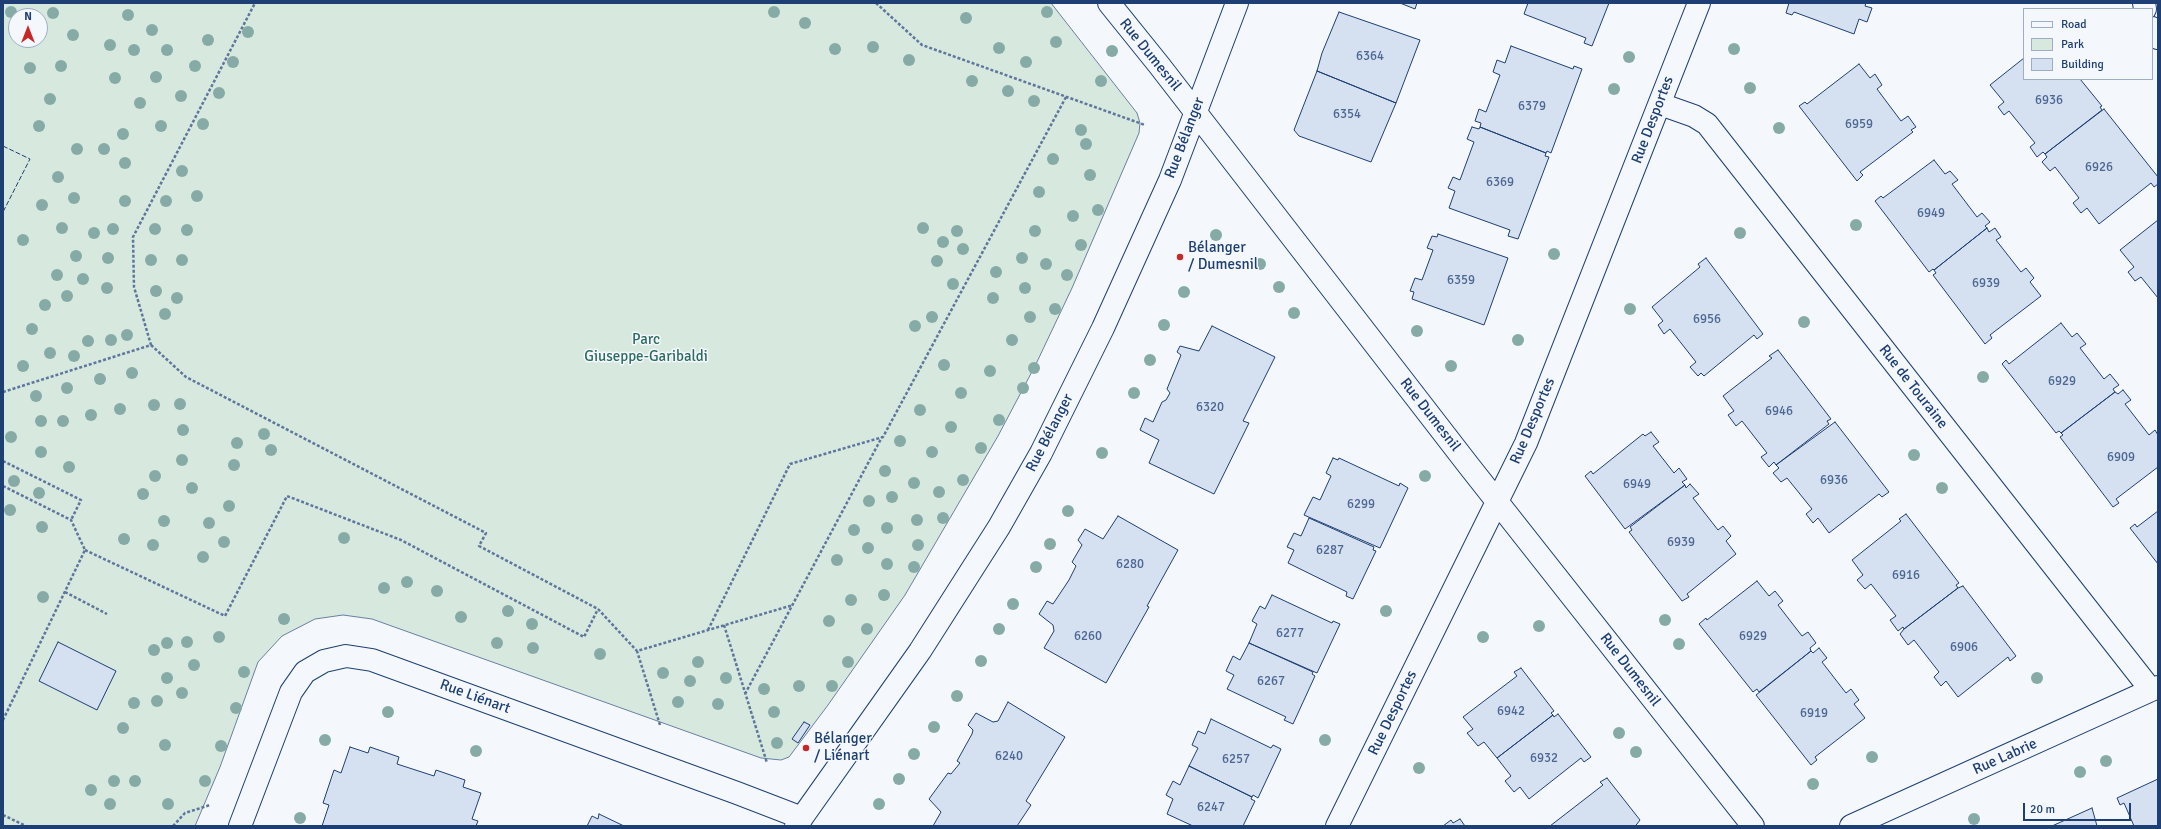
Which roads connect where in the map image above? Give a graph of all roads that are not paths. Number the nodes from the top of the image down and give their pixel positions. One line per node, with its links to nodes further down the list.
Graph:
1 (1109, 3): 5 (street, Rue Dumesnil)
2 (1237, 3): 5 (street, Rue Bélanger)
3 (1698, 3): 4 (street, Rue Desportes)
4 (1660, 104): 6 (street, Rue Desportes); 7 (street, Rue de Touraine)
5 (1195, 112): 6 (street, Rue Dumesnil); 8 (street, Rue Bélanger)
6 (1497, 502): 10 (street, Rue Desportes); 11 (street, Rue Dumesnil)
7 (2154, 689): 12 (street, Rue Labrie)
8 (799, 822): 9 (street, Rue Liénart)
9 (240, 826)
10 (1337, 826)
11 (1753, 826)
12 (1851, 826)

